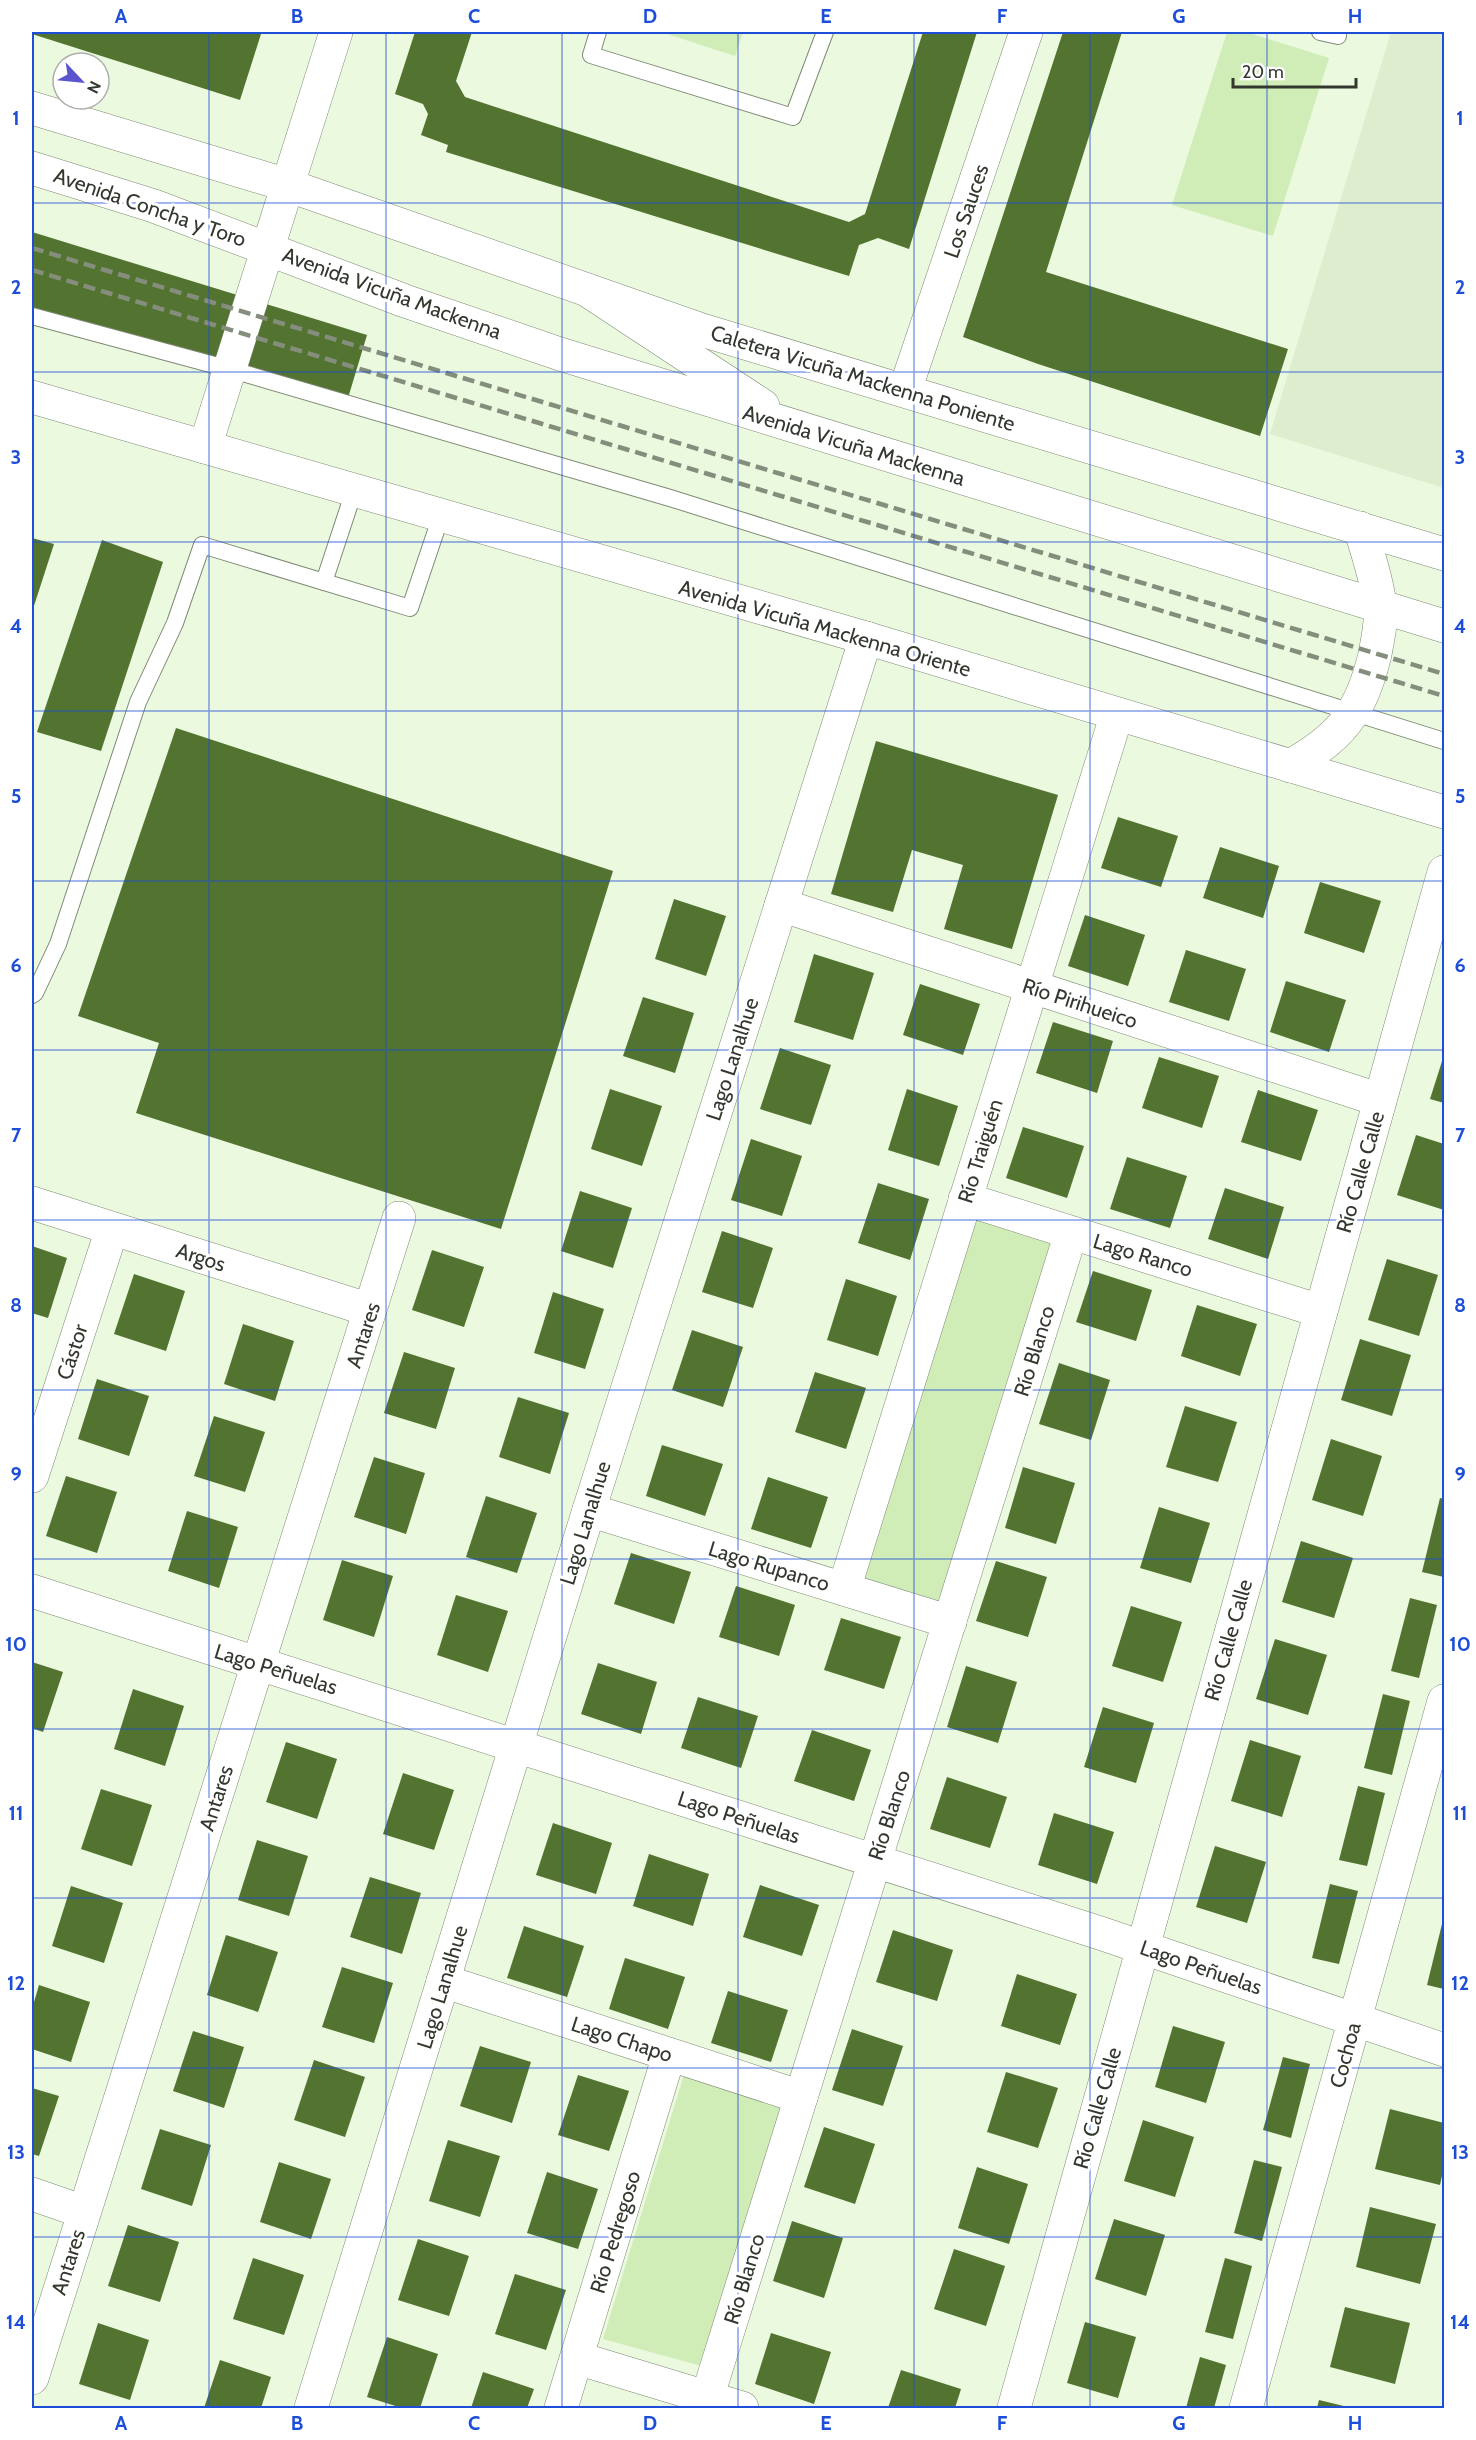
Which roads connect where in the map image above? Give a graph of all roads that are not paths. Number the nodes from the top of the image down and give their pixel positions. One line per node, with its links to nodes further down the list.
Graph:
1 (336, 32): 9 (street)
2 (598, 32): 3 (lane)
3 (825, 32)
4 (1026, 32): 14 (street, Los Sauces)
5 (1320, 32): 6 (lane)
6 (1338, 36)
7 (32, 108): 9 (street, Caletera Vicuña Mackenna Poniente)
8 (32, 168): 10 (street, Avenida Concha y Toro)
9 (287, 185): 10 (street); 11 (street, Caletera Vicuña Mackenna Poniente)
10 (268, 247): 13 (street); 16 (street, Avenida Vicuña Mackenna)
11 (587, 290): 14 (street, Caletera Vicuña Mackenna Poniente); 16 (street)
12 (32, 316): 13 (lane)
13 (229, 369): 17 (street); 26 (lane)
14 (905, 390): 20 (street, Caletera Vicuña Mackenna Poniente)
15 (32, 397): 17 (street)
16 (795, 427): 23 (street, Avenida Vicuña Mackenna)
17 (205, 447): 18 (street, Avenida Vicuña Mackenna Oriente)
18 (354, 491): 19 (street, Avenida Vicuña Mackenna Oriente); 22 (lane)
19 (441, 516): 22 (lane); 25 (street, Avenida Vicuña Mackenna Oriente)
20 (1360, 528): 21 (street, Caletera Vicuña Mackenna Poniente); 23 (street)
21 (1444, 554)
22 (324, 582): 34 (lane)
23 (1380, 606): 24 (street, Avenida Vicuña Mackenna); 26 (street)
24 (1444, 626)
25 (866, 639): 27 (street, Avenida Vicuña Mackenna Oriente); 32 (street, Lago Lanalhue)
26 (1355, 712): 28 (lane); 29 (street)
27 (1117, 714): 29 (street, Avenida Vicuña Mackenna Oriente); 33 (street, Río Traiguén)
28 (1444, 741)
29 (1290, 766): 30 (street, Avenida Vicuña Mackenna Oriente)
30 (1444, 812)
31 (1444, 872): 35 (street, Río Calle Calle)
32 (781, 905): 33 (street, Río Pirihueico); 44 (street, Lago Lanalhue)
33 (1031, 986): 35 (street, Río Pirihueico); 36 (street, Río Traiguén)
34 (32, 995)
35 (1380, 1100): 42 (street, Río Calle Calle)
36 (965, 1199): 40 (street, Lago Ranco); 45 (street, Río Traiguén)
37 (32, 1203): 39 (street, Argos)
38 (399, 1218): 41 (street, Antares)
39 (112, 1229): 41 (street, Argos); 43 (street, Cástor)
40 (1071, 1233): 42 (street, Lago Ranco); 47 (street, Río Blanco)
41 (370, 1310): 48 (street, Antares)
42 (1320, 1311): 52 (street, Río Calle Calle)
43 (32, 1476)
44 (589, 1510): 45 (street, Lago Rupanco); 50 (street, Lago Lanalhue)
45 (844, 1589): 47 (street, Lago Rupanco)
46 (32, 1591): 48 (street, Lago Peñuelas)
47 (950, 1622): 51 (street, Río Blanco)
48 (258, 1663): 50 (street, Lago Peñuelas); 59 (street, Antares)
49 (1444, 1701): 54 (street, Cochoa)
50 (516, 1745): 51 (street, Lago Peñuelas); 53 (street, Lago Lanalhue)
51 (875, 1861): 52 (street, Lago Peñuelas); 57 (street, Río Blanco)
52 (1143, 1947): 54 (street, Lago Peñuelas); 66 (street, Río Calle Calle)
53 (443, 1981): 56 (street, Lago Chapo); 63 (street, Lago Lanalhue)
54 (1355, 2019): 55 (street, Lago Peñuelas); 67 (street, Cochoa)
55 (1444, 2050)
56 (669, 2055): 57 (street, Lago Chapo); 60 (street, Río Pedregoso)
57 (801, 2097): 62 (street, Río Blanco)
58 (32, 2194): 59 (street)
59 (84, 2212): 61 (street, Antares)
60 (577, 2358): 62 (street); 64 (street, Río Pedregoso)
61 (32, 2378)
62 (708, 2398): 65 (street)
63 (311, 2409)
64 (561, 2409)
65 (742, 2409)
66 (1014, 2409)
67 (1246, 2409)

